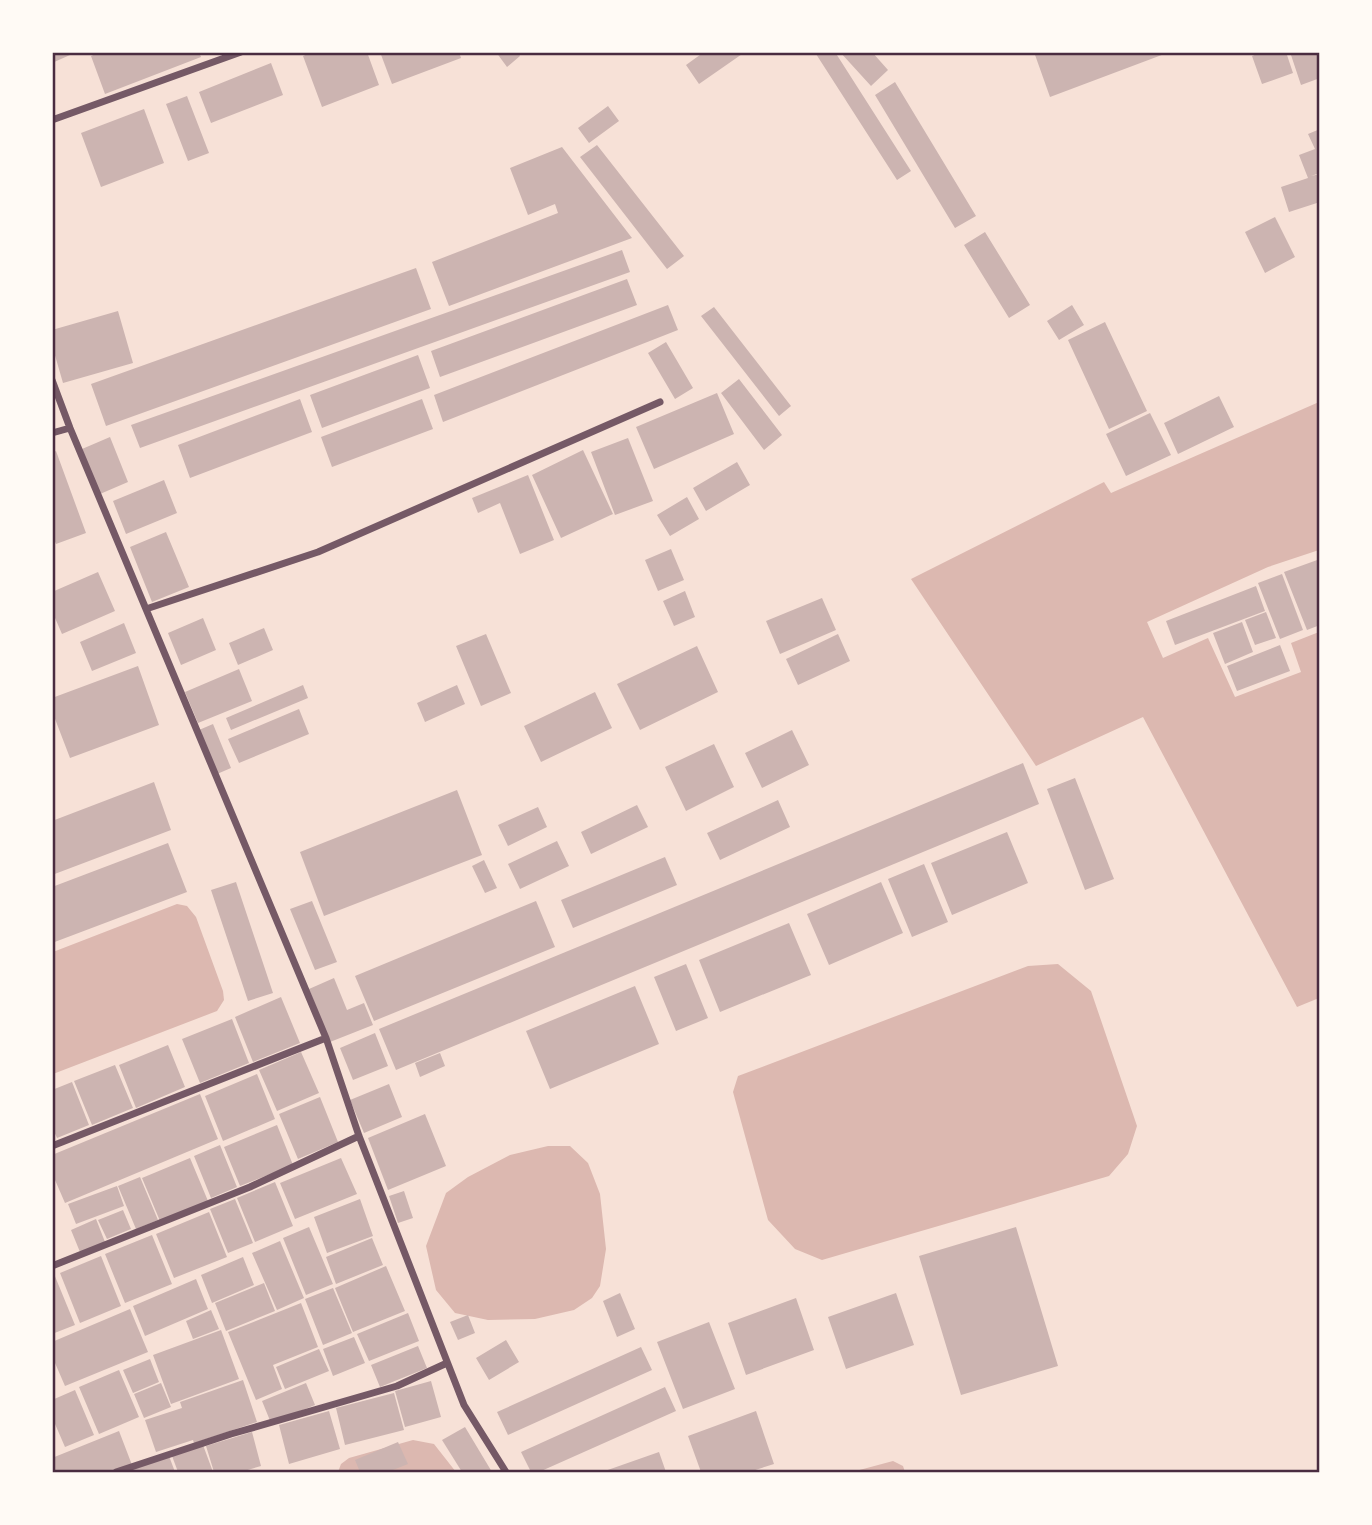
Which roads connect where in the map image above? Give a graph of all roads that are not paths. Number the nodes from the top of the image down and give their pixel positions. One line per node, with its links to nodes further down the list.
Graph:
1 (240, 52): 2 (street)
2 (52, 120)
3 (52, 380): 5 (street)
4 (660, 402): 7 (street)
5 (70, 428): 6 (street); 7 (street)
6 (52, 433)
7 (146, 609): 8 (street)
8 (326, 1038): 9 (street); 10 (street)
9 (359, 1136): 11 (street); 12 (street)
10 (52, 1146)
11 (52, 1266)
12 (447, 1363): 13 (street); 14 (street)
13 (116, 1472)
14 (506, 1472)

